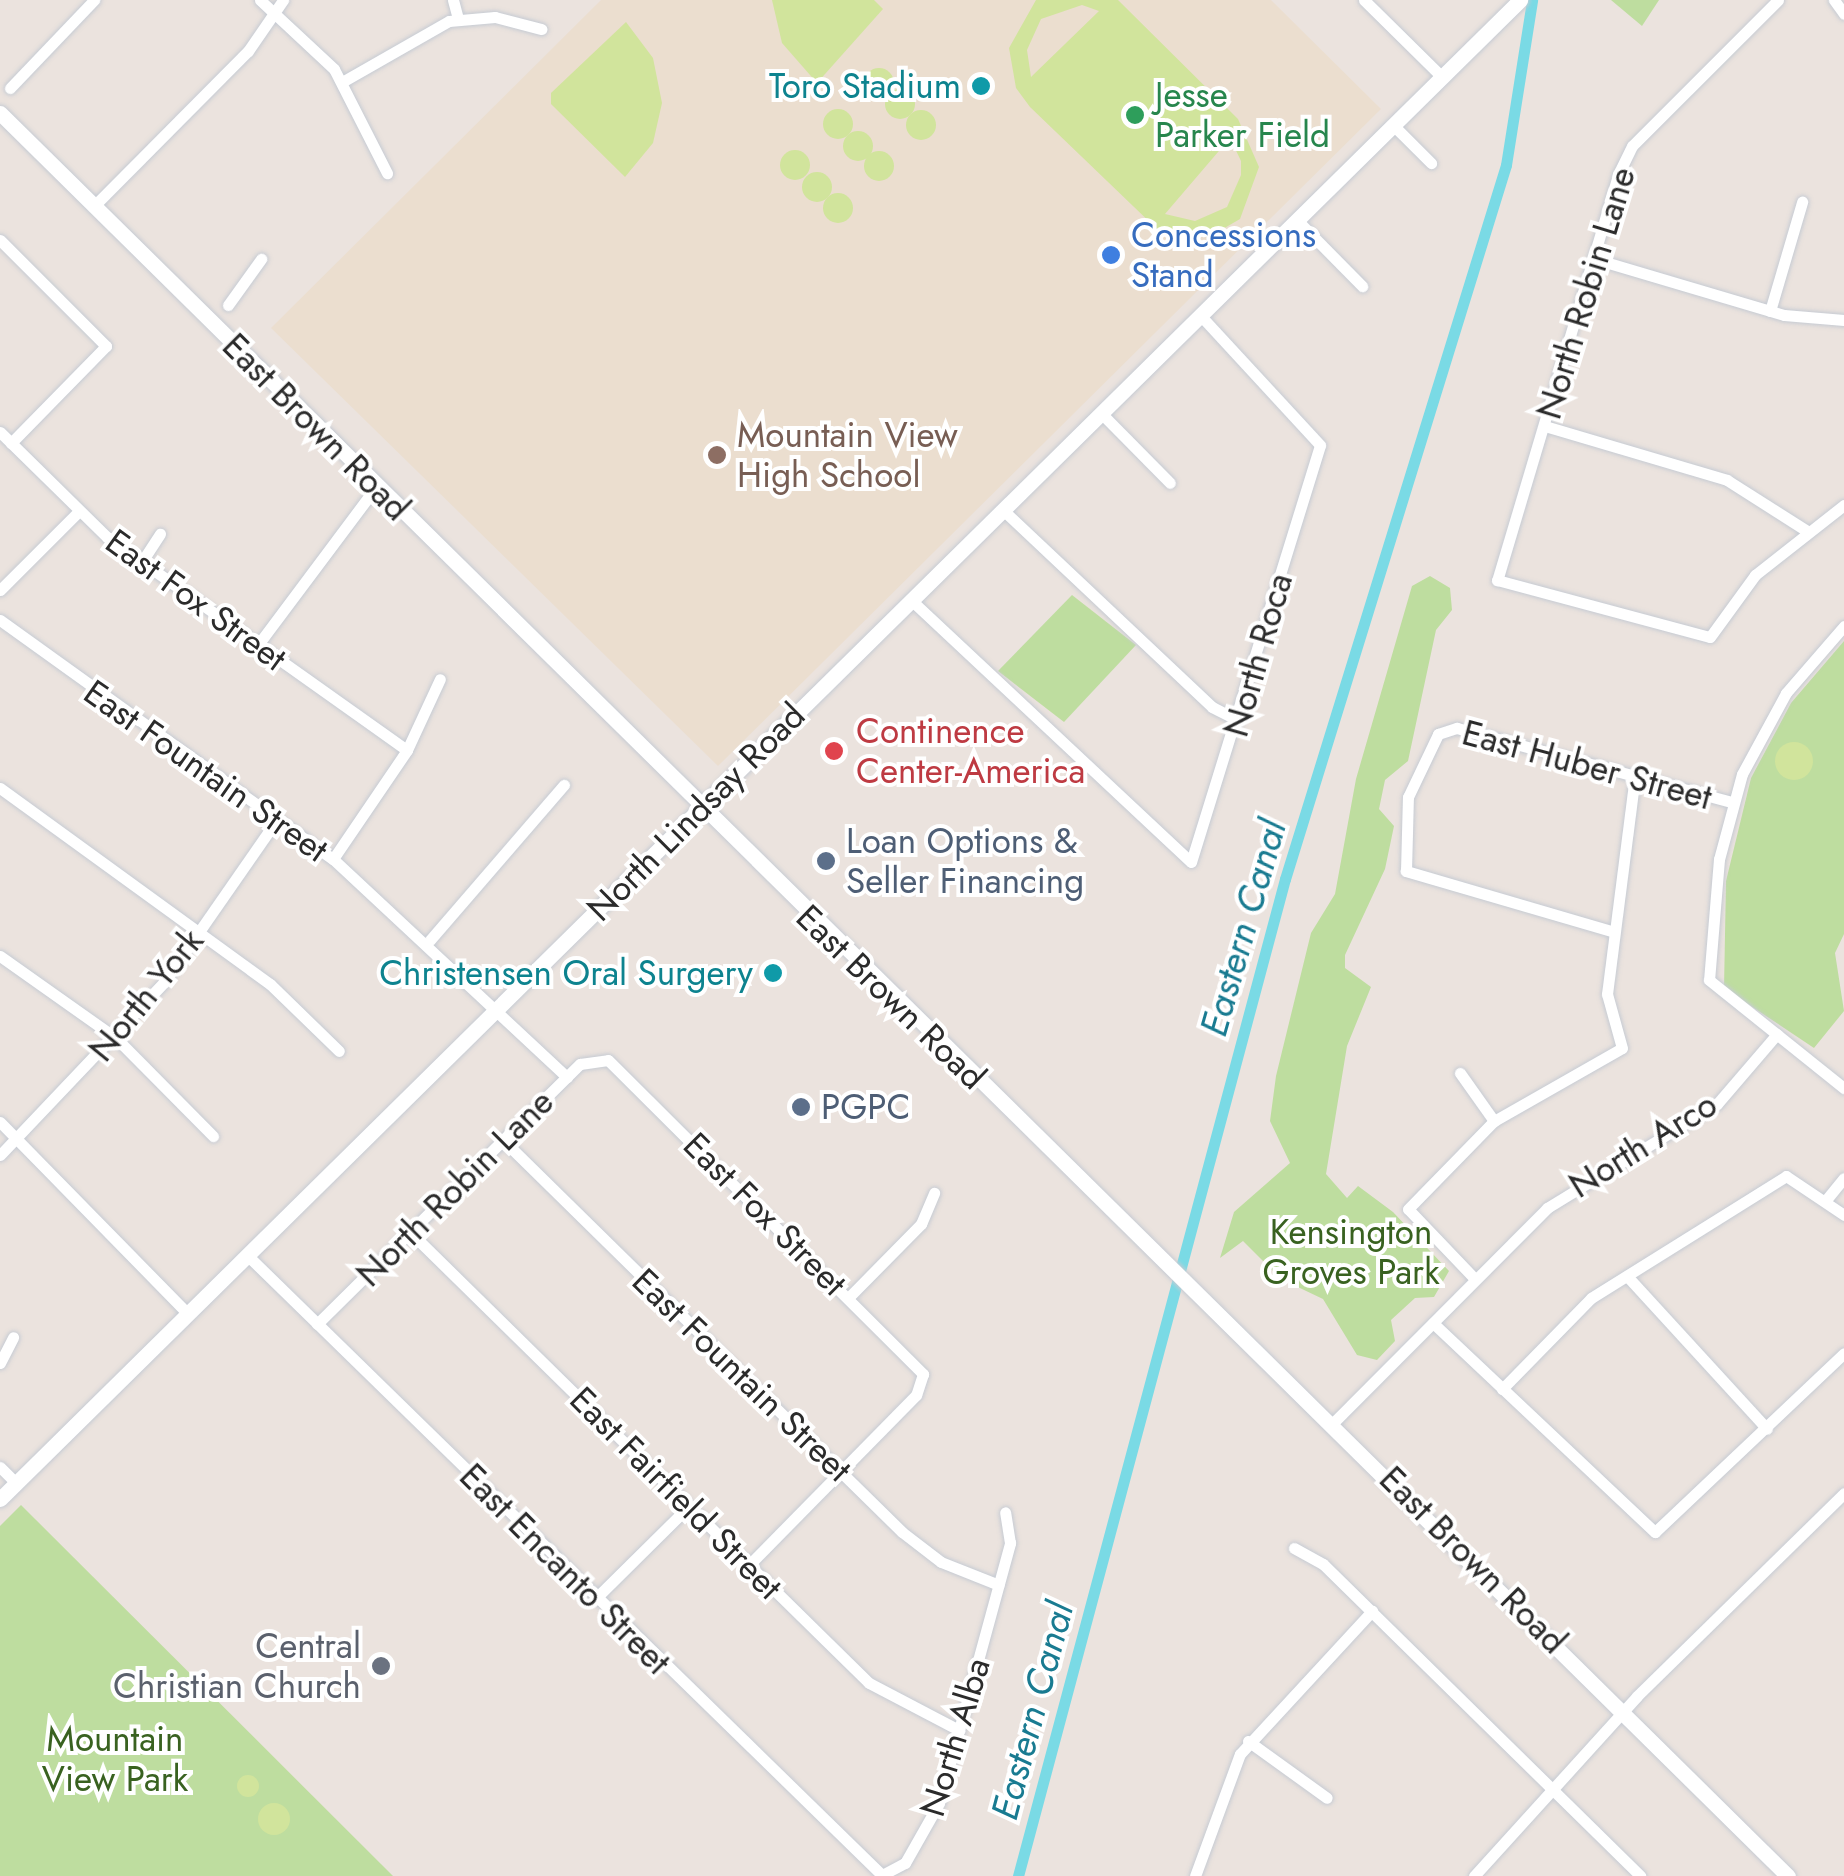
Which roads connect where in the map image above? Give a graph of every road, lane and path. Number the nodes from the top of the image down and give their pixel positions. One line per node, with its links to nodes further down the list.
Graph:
1 (94, 0): 14 (street)
2 (260, 0): 8 (street)
3 (453, 0): 10 (street)
4 (1778, 0): 23 (street, North Robin Lane)
5 (1834, 0): 9 (street)
6 (1373, 3): 12 (street)
7 (1517, 3): 12 (main road, North Lindsay Road)
8 (280, 6): 13 (street); 20 (street)
9 (1844, 14)
10 (458, 19): 11 (street); 13 (street)
11 (541, 29)
12 (1442, 77): 16 (main road, North Lindsay Road)
13 (342, 82): 18 (street)
14 (10, 88)
15 (0, 113): 20 (main road, East Brown Road)
16 (1394, 125): 17 (street); 21 (main road, North Lindsay Road)
17 (1431, 163)
18 (387, 173)
19 (1802, 202): 27 (street)
20 (94, 206): 35 (main road, East Brown Road)
21 (1297, 220): 25 (street); 28 (main road, North Lindsay Road)
22 (0, 240): 33 (street)
23 (1595, 258): 27 (street); 31 (street, North Robin Lane)
24 (261, 259): 26 (street)
25 (1362, 286)
26 (228, 305)
27 (1770, 311): 29 (street)
28 (1200, 315): 30 (main road, North Lindsay Road); 48 (street, North Roca)
29 (1844, 320)
30 (1101, 413): 34 (street); 37 (main road, North Lindsay Road)
31 (1545, 426): 39 (street); 39 (street, North Robin Lane)
32 (0, 432): 33 (street, East Fox Street)
33 (10, 443): 38 (street, East Fox Street)
34 (1170, 484)
35 (376, 486): 46 (street); 54 (main road, East Brown Road)
36 (1844, 505): 39 (street)
37 (1002, 510): 43 (main road, North Lindsay Road); 48 (street)
38 (79, 511): 41 (street, East Fox Street); 42 (street)
39 (1807, 531)
40 (160, 534): 41 (street)
41 (141, 562): 46 (street, East Fox Street)
42 (0, 590)
43 (911, 600): 48 (street, North Roca); 54 (main road, North Lindsay Road)
44 (0, 620): 55 (street, East Fountain Street)
45 (1844, 626): 53 (street)
46 (257, 646): 49 (street, East Fox Street)
47 (440, 680): 49 (street)
48 (1238, 720)
49 (408, 750): 56 (street)
50 (1635, 776): 53 (street, East Huber Street); 58 (street); 58 (street, East Huber Street)
51 (564, 786): 59 (street)
52 (0, 788): 57 (street)
53 (1732, 802): 62 (street)
54 (700, 808): 61 (main road, North Lindsay Road); 91 (main road, East Brown Road)
55 (276, 822): 56 (street, East Fountain Street); 57 (street, North York)
56 (334, 859): 59 (street, East Fountain Street)
57 (199, 930): 63 (street, North York); 64 (street)
58 (1611, 931): 69 (street)
59 (430, 940): 61 (street, East Fountain Street)
60 (0, 956): 63 (street)
61 (498, 1008): 67 (street); 80 (main road, North Lindsay Road)
62 (1777, 1034): 68 (street); 82 (street, North Arco)
63 (116, 1038): 71 (street); 72 (street, North York)
64 (339, 1050)
65 (597, 1057): 67 (street, North Robin Lane); 83 (street, East Fox Street)
66 (1460, 1072): 69 (street)
67 (567, 1077): 73 (street, North Robin Lane)
68 (1844, 1088)
69 (1494, 1120): 82 (street)
70 (0, 1122): 72 (street)
71 (214, 1136)
72 (17, 1139): 74 (street, North York); 84 (street)
73 (503, 1140): 79 (street, North Robin Lane); 94 (street, East Fountain Street)
74 (0, 1156)
75 (1844, 1178): 77 (street)
76 (934, 1194): 83 (street)
77 (1826, 1200): 78 (street); 81 (street)
78 (1844, 1215)
79 (410, 1232): 86 (street, North Robin Lane); 98 (street, East Fairfield Street)
80 (246, 1255): 84 (main road, North Lindsay Road); 86 (street, East Encanto Street)
81 (1627, 1276): 90 (street); 92 (street)
82 (1474, 1278): 85 (street, North Arco)
83 (849, 1296): 94 (street, East Fox Street)
84 (188, 1314): 95 (main road, North Lindsay Road)
85 (1432, 1322): 90 (street); 91 (street, North Arco)
86 (317, 1324): 103 (street, East Encanto Street)
87 (14, 1338): 89 (street)
88 (1844, 1353): 92 (street)
89 (0, 1363)
90 (1502, 1389): 92 (street)
91 (1335, 1422): 105 (main road, East Brown Road)
92 (1767, 1430)
93 (0, 1467): 95 (street)
94 (840, 1472): 101 (street); 102 (street, East Fountain Street)
95 (16, 1483): 97 (main road, North Lindsay Road)
96 (1844, 1493): 105 (street)
97 (0, 1499)
98 (688, 1506): 101 (street, East Fairfield Street); 103 (street)
99 (1005, 1512): 102 (street, North Alba)
100 (1294, 1548): 104 (street)
101 (748, 1565): 106 (street, East Fairfield Street)
102 (999, 1585): 106 (street, North Alba)
103 (596, 1599): 110 (street, East Encanto Street)
104 (1372, 1611): 107 (street); 108 (street)
105 (1626, 1714): 108 (street); 114 (main road, East Brown Road)
106 (959, 1730): 110 (street, North Alba)
107 (1248, 1742): 109 (street); 111 (street)
108 (1553, 1787): 112 (street); 113 (street)
109 (1327, 1798)
110 (888, 1875)
111 (1195, 1876)
112 (1474, 1876)
113 (1642, 1876)
114 (1788, 1876)

